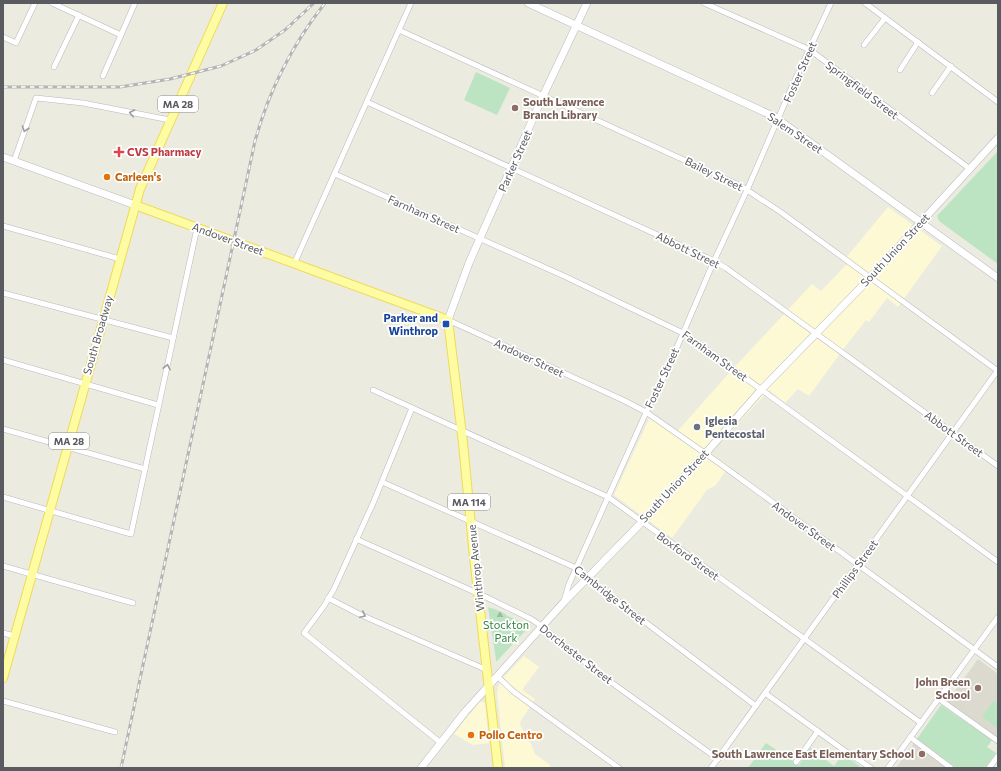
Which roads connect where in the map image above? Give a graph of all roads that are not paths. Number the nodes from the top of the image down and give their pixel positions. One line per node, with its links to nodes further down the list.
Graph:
1 (34, 3): 16 (street)
2 (52, 3): 11 (street)
3 (135, 3): 15 (street)
4 (411, 3): 14 (street)
5 (528, 3): 13 (main road, Salem Street)
6 (587, 3): 13 (main road, Parker Street / MA 114)
7 (704, 3): 19 (street, Springfield Street)
8 (831, 3): 19 (street, Foster Street)
9 (865, 3): 12 (street)
10 (221, 4): 29 (main road, South Broadway / MA 28)
11 (79, 15): 15 (street); 21 (street)
12 (885, 18): 17 (street); 18 (street)
13 (577, 25): 25 (main road, Parker Street / MA 114); 28 (main road, Salem Street)
14 (399, 30): 25 (street, Bailey Street); 26 (street)
15 (121, 35): 23 (street)
16 (3, 37)
17 (918, 42): 20 (street); 22 (street)
18 (864, 45)
19 (810, 50): 28 (street, Foster Street); 34 (street, Springfield Street)
20 (951, 66): 24 (street); 27 (street)
21 (54, 67)
22 (900, 70)
23 (103, 76)
24 (932, 93)
25 (544, 96): 33 (main road, Parker Street / MA 114); 36 (street, Bailey Street)
26 (367, 102): 33 (street, Abbott Street); 35 (street)
27 (998, 102)
28 (778, 119): 36 (street, Foster Street); 38 (main road, Salem Street)
29 (170, 120): 32 (street, one-way to 32); 37 (main road, South Broadway / MA 28)
30 (998, 138): 34 (main road, South Union Street)
31 (3, 157): 32 (main road, Andover Street)
32 (14, 161): 37 (main road, Andover Street)
33 (511, 168): 41 (main road, Parker Street / MA 114); 43 (street, Abbott Street)
34 (970, 169): 38 (main road, South Union Street)
35 (335, 174): 41 (street, Farnham Street); 44 (street)
36 (747, 190): 43 (street, Foster Street); 45 (street, Bailey Street)
37 (135, 205): 40 (main road, Andover Street); 42 (main road, South Broadway / MA 28)
38 (921, 222): 45 (main road, South Union Street); 46 (main road, Salem Street)
39 (3, 226): 42 (street)
40 (197, 228): 44 (main road, Andover Street); 52 (street)
41 (480, 239): 49 (main road, Parker Street / MA 114); 50 (street, Farnham Street)
42 (120, 259): 48 (main road, South Broadway / MA 28)
43 (714, 261): 50 (street, Foster Street); 51 (street, Abbott Street)
44 (294, 264): 49 (main road, Andover Street)
45 (870, 278): 51 (main road, South Union Street); 54 (street, Bailey Street)
46 (998, 278)
47 (3, 293): 48 (street)
48 (103, 319): 52 (street); 55 (main road, South Broadway / MA 28)
49 (448, 320): 60 (street, Andover Street); 62 (main road, Winthrop Avenue / MA 114)
50 (683, 332): 57 (street, Farnham Street); 60 (street, Foster Street)
51 (816, 335): 57 (main road, South Union Street); 63 (street, Abbott Street)
52 (173, 338): 58 (street, one-way to 52)
53 (3, 360): 55 (street)
54 (998, 371): 63 (street, Phillips Street)
55 (85, 383): 58 (street); 64 (main road, South Broadway / MA 28)
56 (373, 390): 59 (street, Boxford Street)
57 (761, 390): 65 (main road, South Union Street); 69 (street, Farnham Street)
58 (158, 405): 67 (street)
59 (412, 408): 62 (street, Boxford Street); 68 (street)
60 (646, 412): 65 (street, Andover Street); 71 (street, Foster Street)
61 (3, 429): 64 (street)
62 (462, 431): 71 (street, Boxford Street); 73 (main road, Winthrop Avenue / MA 114)
63 (953, 433): 66 (street, Abbott Street); 69 (street, Phillips Street)
64 (67, 447): 67 (street); 72 (main road, South Broadway / MA 28)
65 (705, 454): 74 (main road, South Union Street); 77 (street, Andover Street)
66 (998, 466)
67 (145, 469): 72 (street)
68 (382, 482): 73 (street, Cambridge Street); 75 (street)
69 (908, 496): 76 (street, Farnham Street); 77 (street, Phillips Street)
70 (3, 497): 72 (street)
71 (608, 497): 74 (street, Boxford Street); 79 (street, Foster Street)
72 (49, 511): 80 (main road, South Broadway / MA 28)
73 (471, 522): 79 (street, Cambridge Street); 82 (main road, Winthrop Avenue / MA 114)
74 (642, 522): 81 (main road, South Union Street); 90 (street, Boxford Street)
75 (356, 539): 82 (street, Dorchester Street); 83 (street)
76 (998, 562)
77 (858, 565): 90 (street, Phillips Street); 91 (street, Andover Street)
78 (3, 566): 80 (street)
79 (576, 568): 81 (street, Cambridge Street); 84 (street, Foster Street)
80 (32, 574): 85 (street); 89 (main road, South Broadway / MA 28)
81 (587, 578): 84 (main road, South Union Street); 100 (street, Cambridge Street)
82 (478, 594): 87 (street, Dorchester Street); 93 (main road, Winthrop Avenue / MA 114)
83 (328, 598): 93 (street, one-way to 93); 106 (street)
84 (564, 602): 87 (main road, South Union Street)
85 (133, 603)
86 (998, 617): 91 (street)
87 (542, 626): 94 (main road, South Union Street); 108 (street, Dorchester Street)
88 (3, 633): 89 (street)
89 (14, 636): 95 (main road, South Broadway / MA 28)
90 (804, 640): 97 (street, Phillips Street); 101 (street, Boxford Street)
91 (974, 650): 92 (street, Andover Street); 98 (street)
92 (998, 667)
93 (487, 670): 96 (main road, Winthrop Avenue / MA 114)
94 (497, 676): 96 (main road, South Union Street); 112 (street)
95 (3, 678)
96 (489, 684): 106 (main road, South Union Street); 111 (main road, Winthrop Avenue / MA 114)
97 (765, 693): 100 (street, Phillips Street); 102 (street)
98 (939, 699): 101 (street); 105 (street)
99 (3, 701): 103 (street)
100 (756, 706): 108 (street, Phillips Street)
101 (921, 723): 104 (street)
102 (818, 731): 109 (street); 114 (street)
103 (115, 732)
104 (910, 738): 115 (street); 116 (street)
105 (998, 742)
106 (441, 743): 110 (main road, South Union Street)
107 (998, 756): 117 (street)
108 (718, 759): 113 (street, Phillips Street)
109 (796, 762)
110 (421, 768)
111 (498, 768)
112 (619, 768)
113 (711, 768)
114 (871, 768)
115 (888, 768)
116 (951, 768)
117 (989, 768)

